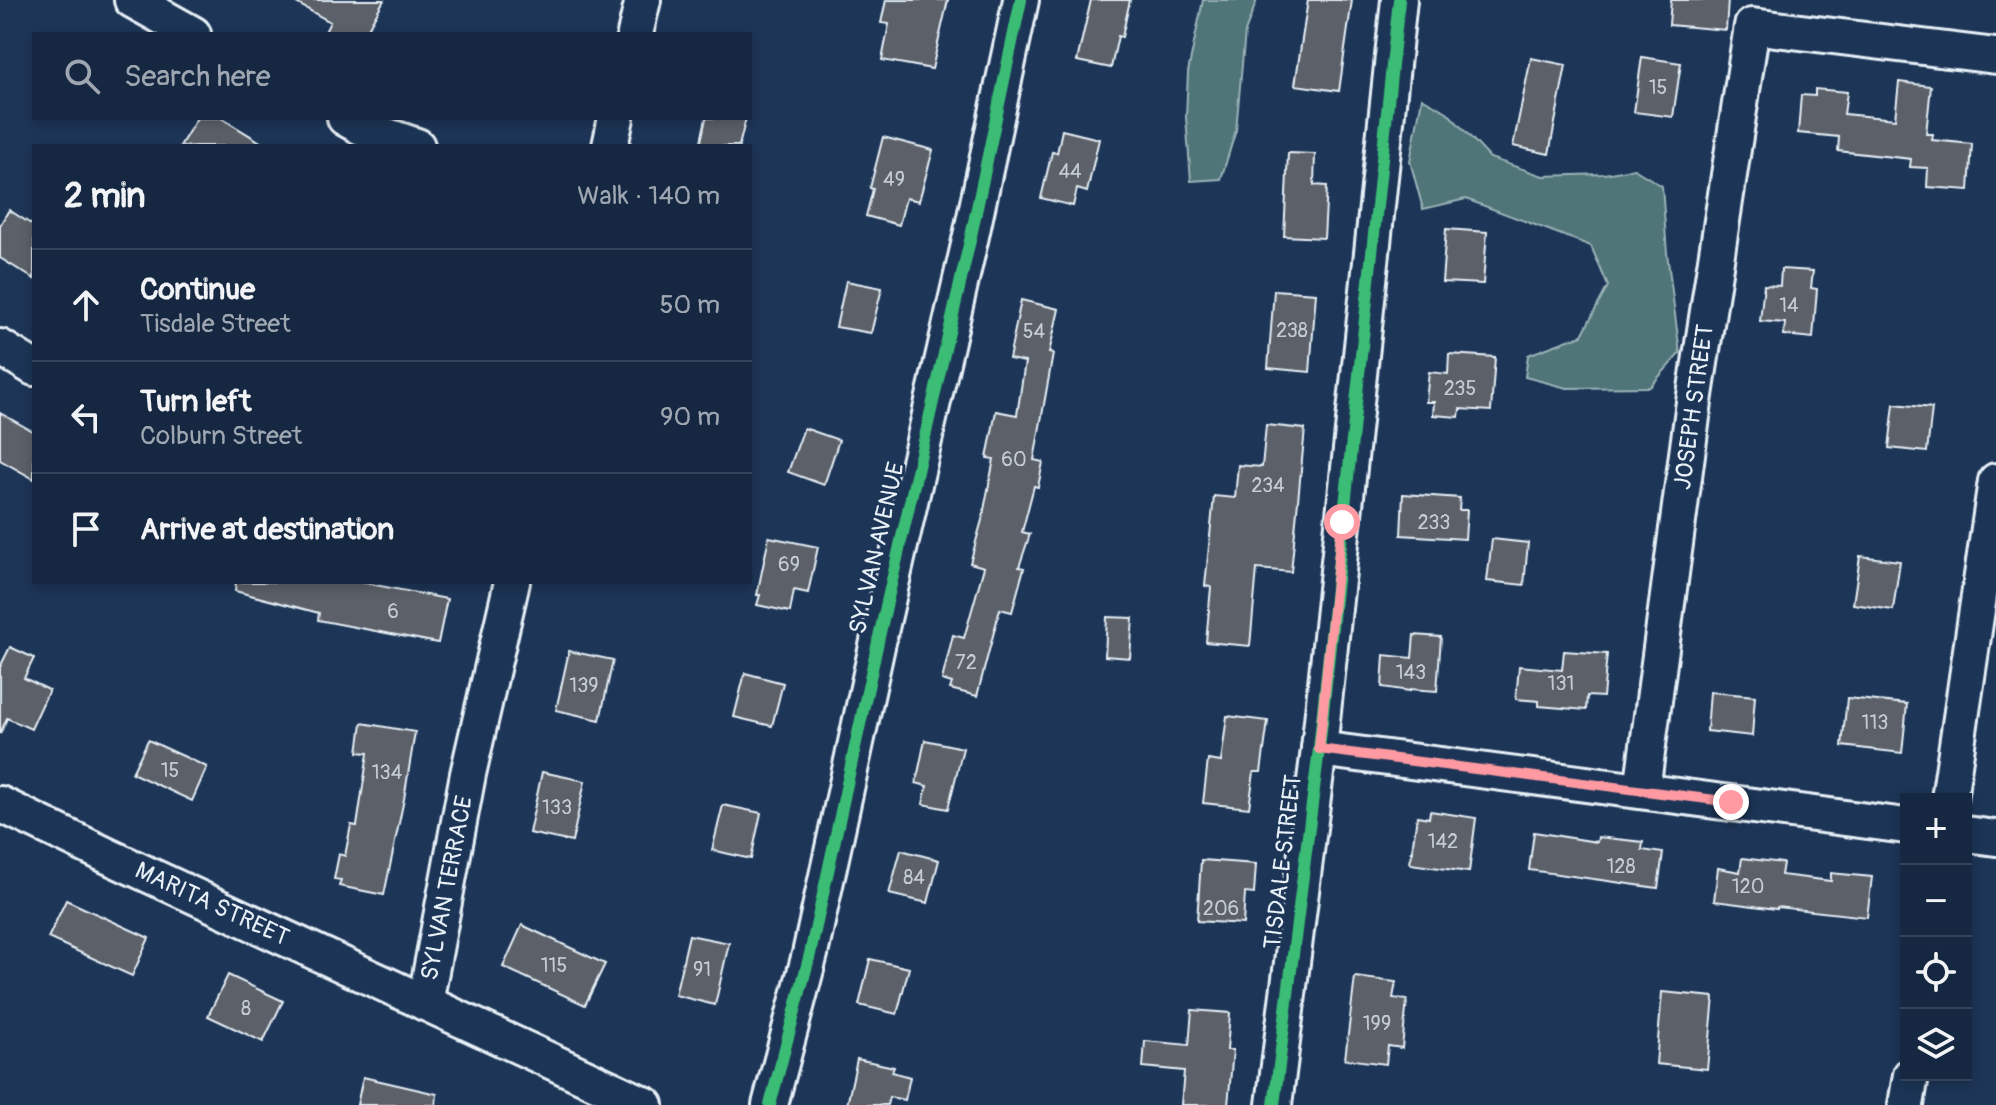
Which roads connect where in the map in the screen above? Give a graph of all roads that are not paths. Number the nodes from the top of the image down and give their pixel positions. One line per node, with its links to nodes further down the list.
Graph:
1 (132, 0): 5 (street)
2 (643, 0): 6 (street)
3 (1021, 0): 27 (street, SYLVAN AVENUE)
4 (1399, 0): 17 (street, TISDALE STREET)
5 (189, 32)
6 (635, 32)
7 (1996, 56): 18 (street, JOSEPH STREET)
8 (349, 120): 10 (street)
9 (616, 120): 11 (street)
10 (411, 144)
11 (610, 144)
12 (0, 347): 13 (street)
13 (32, 367)
14 (1996, 481): 15 (street)
15 (1992, 534): 19 (street)
16 (512, 584): 24 (street, SYLVAN TERRACE)
17 (1319, 749): 18 (street); 28 (street, TISDALE STREET)
18 (1642, 790): 21 (street)
19 (1950, 793)
20 (0, 804): 24 (street, MARITA STREET)
21 (1900, 825)
22 (1972, 835): 23 (street)
23 (1996, 838)
24 (425, 1003): 26 (street, SYLVAN TERRACE)
25 (1910, 1081): 29 (street)
26 (646, 1105)
27 (770, 1105)
28 (1274, 1105)
29 (1906, 1105)

